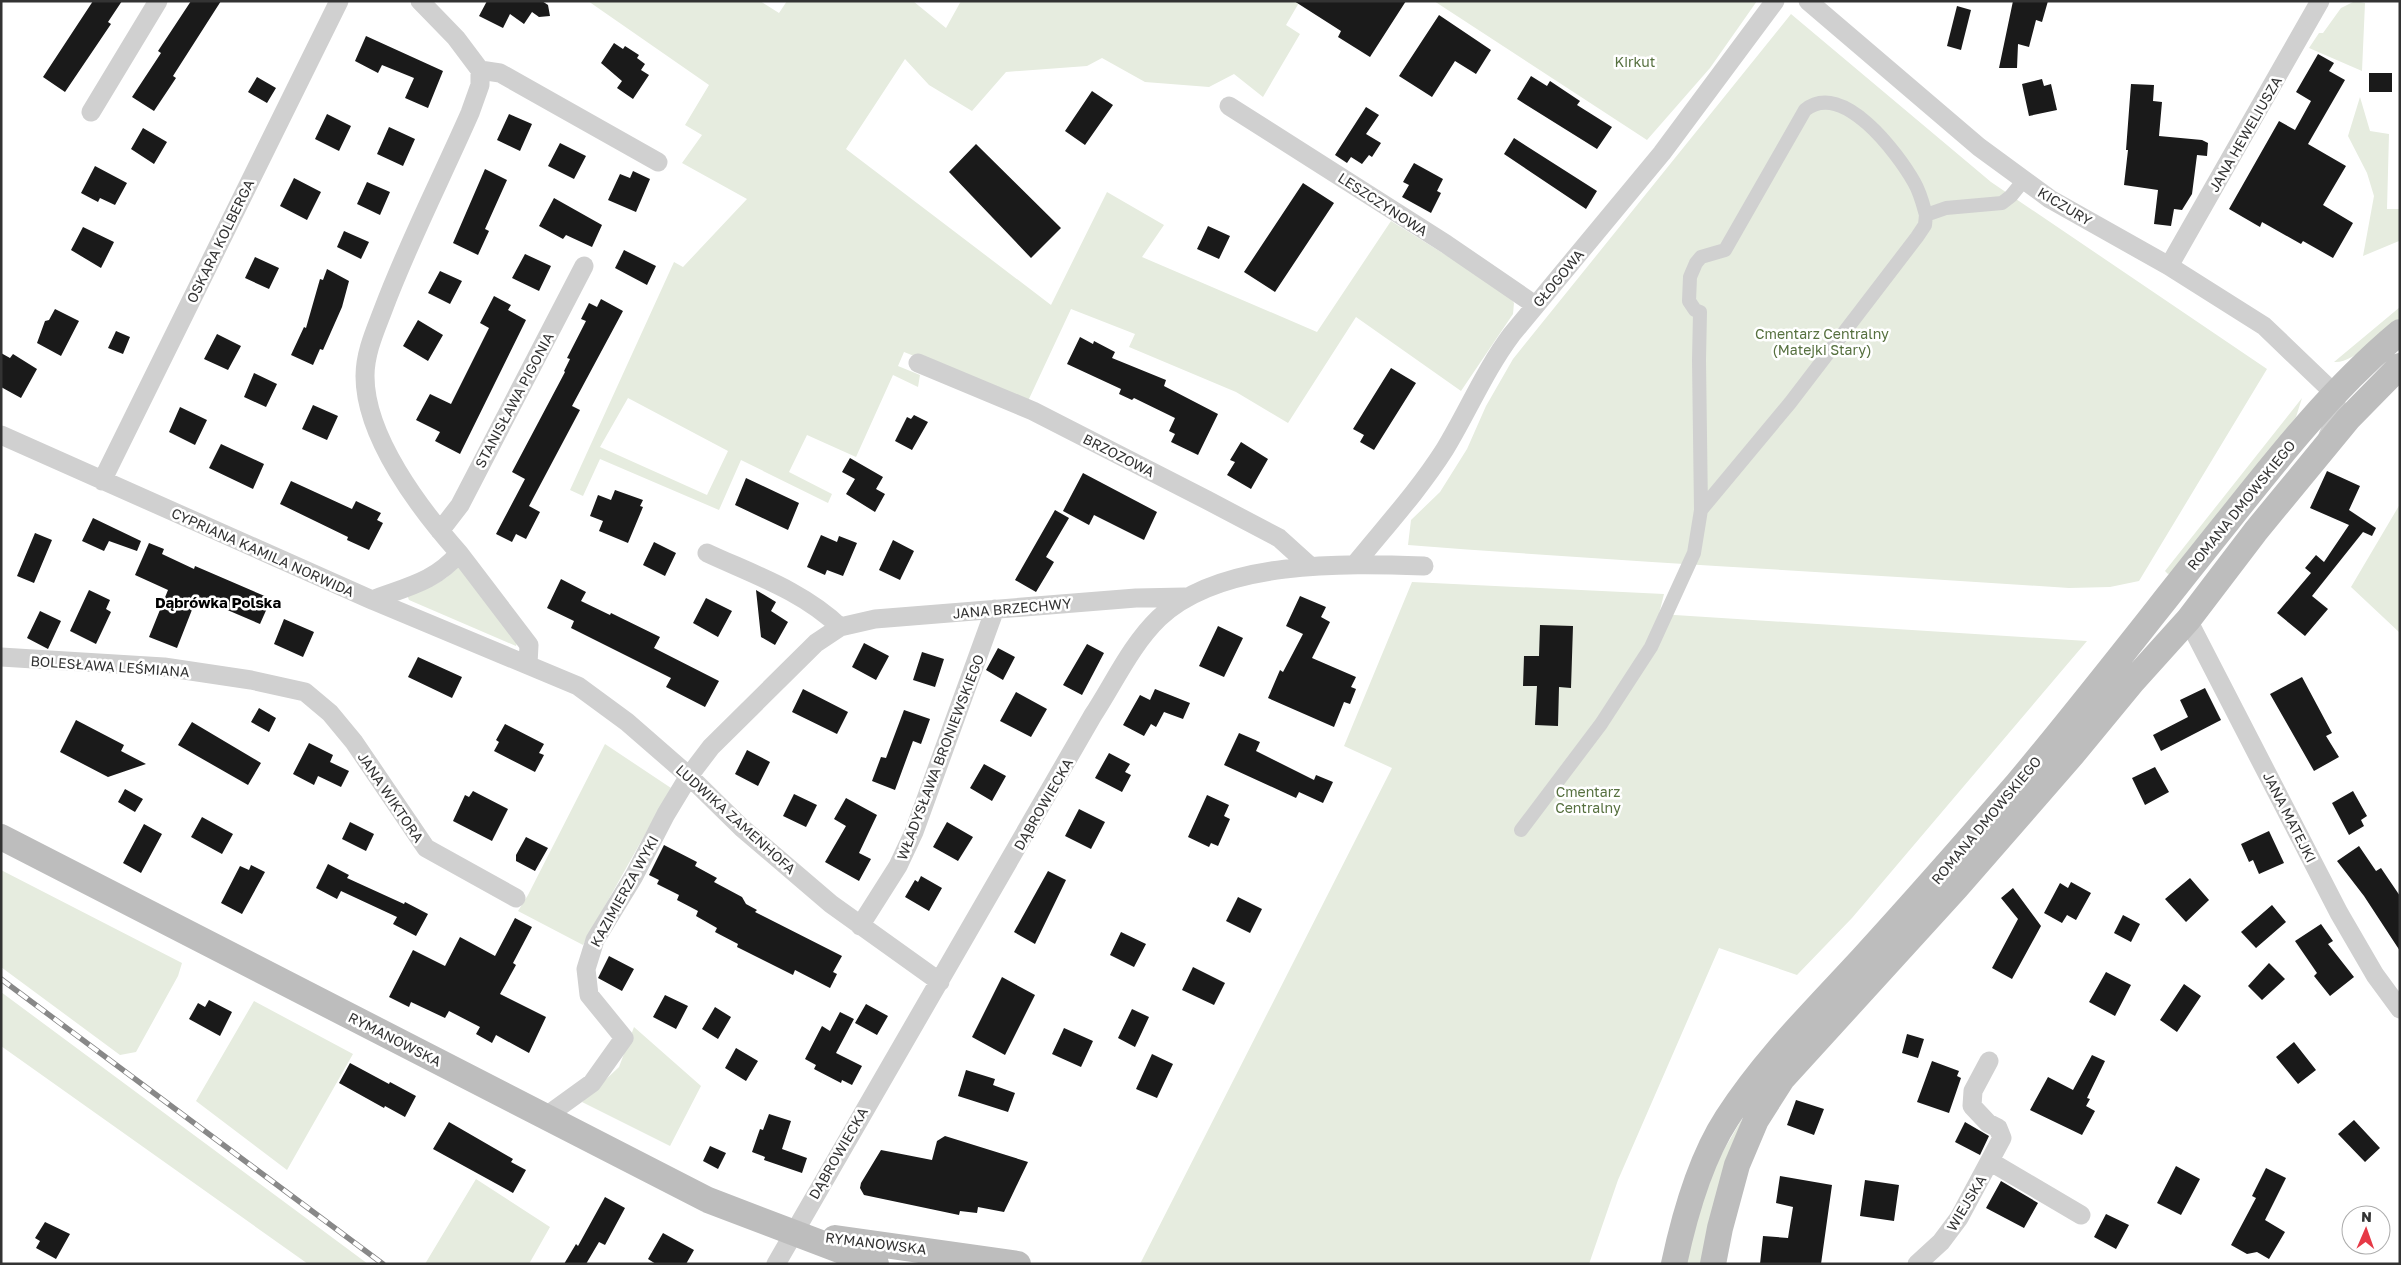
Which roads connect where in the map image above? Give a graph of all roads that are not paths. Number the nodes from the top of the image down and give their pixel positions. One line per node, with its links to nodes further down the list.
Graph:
1 (158, 1): 9 (street)
2 (339, 1): 22 (street, OSKARA KOLBERGA)
3 (1775, 1): 15 (street, GŁOGOWA)
4 (1808, 1): 11 (street, KICZURY)
5 (2320, 1): 14 (street, JANA HEWELIUSZA)
6 (431, 6): 7 (street)
7 (480, 70): 10 (street); 24 (street)
8 (1229, 106): 15 (street, LESZCZYNOWA)
9 (91, 112)
10 (658, 162)
11 (2024, 180): 12 (street); 14 (street, KICZURY)
12 (1926, 215): 23 (street); 23 (street)
13 (584, 266): 24 (street, STANISŁAWA PIGONIA)
14 (2170, 266): 19 (street, KICZURY)
15 (1535, 305): 27 (street, GŁOGOWA)
16 (2400, 332): 19 (main road, ROMANA DMOWSKIEGO)
17 (918, 363): 28 (street, BRZOZOWA)
18 (2400, 366): 21 (main road, ROMANA DMOWSKIEGO)
19 (2334, 394): 21 (street, ROMANA DMOWSKIEGO); 53 (main road, ROMANA DMOWSKIEGO)
20 (1, 435): 22 (street, CYPRIANA KAMILA NORWIDA)
21 (2322, 451): 33 (main road, ROMANA DMOWSKIEGO)
22 (102, 481): 31 (street, CYPRIANA KAMILA NORWIDA)
23 (1701, 510): 39 (street)
24 (440, 531): 25 (street)
25 (459, 553): 31 (street); 36 (street)
26 (707, 553): 34 (street)
27 (1356, 563): 28 (street, DĄBROWIECKA); 29 (street, DĄBROWIECKA)
28 (1310, 566): 30 (street, DĄBROWIECKA)
29 (1424, 566)
30 (1185, 597): 32 (street, JANA BRZECHWY); 43 (street, DĄBROWIECKA)
31 (372, 600): 36 (street, CYPRIANA KAMILA NORWIDA)
32 (995, 609): 34 (street, JANA BRZECHWY); 42 (street, WŁADYSŁAWA BRONIEWSKIEGO)
33 (2188, 620): 44 (street, JANA MATEJKI); 54 (main road, ROMANA DMOWSKIEGO)
34 (840, 627): 38 (street, JANA BRZECHWY)
35 (1, 657): 37 (street, BOLESŁAWA LEŚMIANA)
36 (528, 664): 38 (street, LUDWIKA ZAMENHOFA)
37 (330, 713): 41 (street, JANA WIKTORA)
38 (689, 776): 42 (street, LUDWIKA ZAMENHOFA); 46 (street, KAZIMIERZA WYKI)
39 (1521, 830)
40 (1, 837): 46 (main road, RYMANOWSKA)
41 (516, 898)
42 (860, 926): 43 (street, LUDWIKA ZAMENHOFA)
43 (940, 982): 49 (street, DĄBROWIECKA)
44 (2400, 1009)
45 (1989, 1061): 47 (street, WIEJSKA)
46 (545, 1117): 49 (main road, RYMANOWSKA)
47 (1991, 1162): 48 (street, WIEJSKA); 55 (street, WIEJSKA)
48 (2081, 1215)
49 (792, 1232): 50 (street, DĄBROWIECKA); 51 (main road, RYMANOWSKA); 52 (main road, RYMANOWSKA)
50 (776, 1264)
51 (876, 1264)
52 (1018, 1264)
53 (1674, 1264)
54 (1713, 1264)
55 (1917, 1264)

